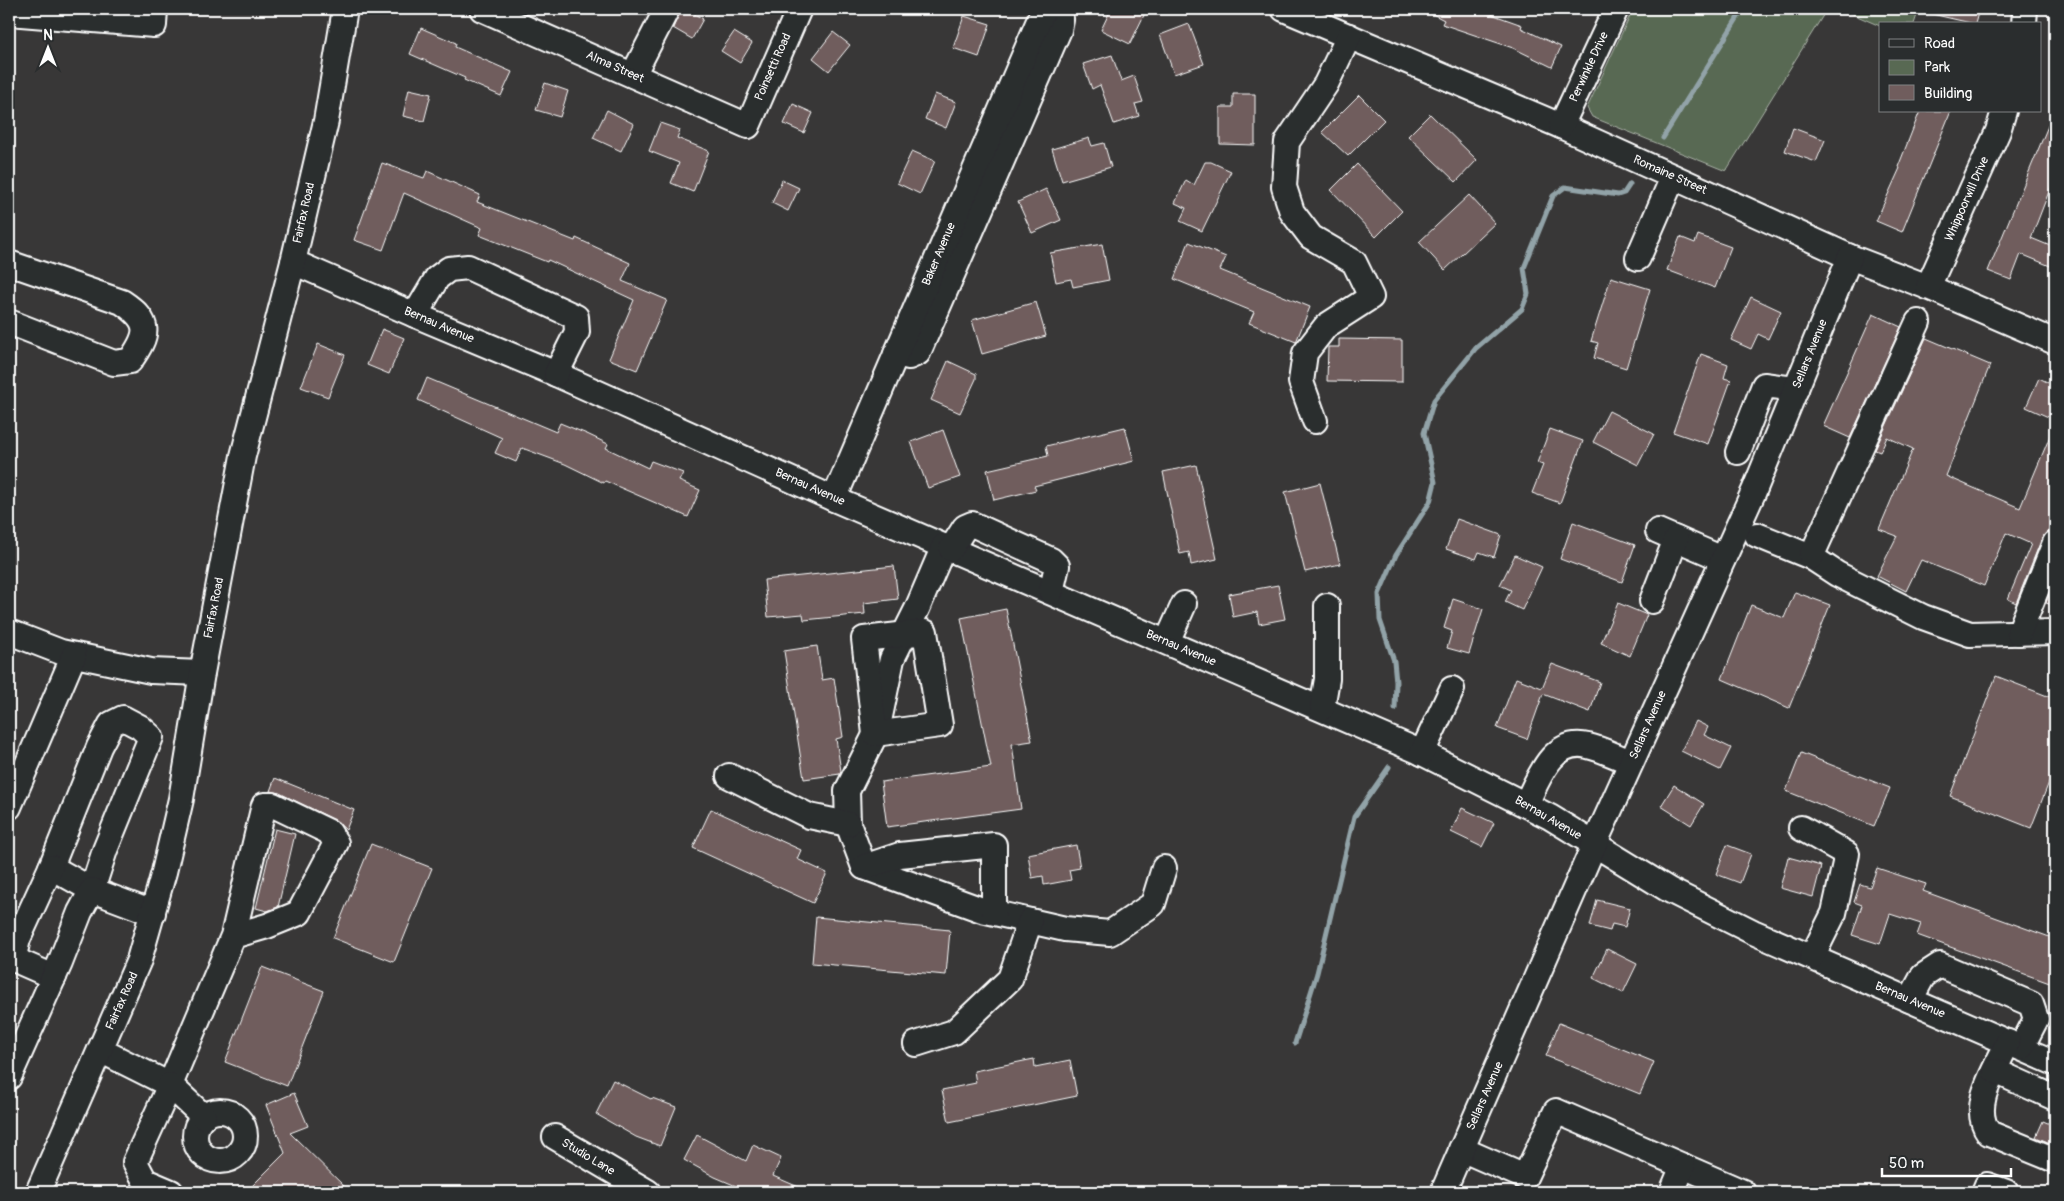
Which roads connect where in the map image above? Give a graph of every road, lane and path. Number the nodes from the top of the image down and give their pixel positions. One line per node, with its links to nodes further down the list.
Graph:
1 (155, 9): 10 (street)
2 (345, 9): 20 (street, Fairfax Road)
3 (482, 9): 13 (street, Alma Street)
4 (667, 9): 13 (street)
5 (799, 9): 15 (street, Poinsetti Road)
6 (1046, 9): 31 (street, Baker Avenue)
7 (1284, 9): 12 (street, Romaine Street)
8 (1616, 9): 16 (street, Perwinkle Drive)
9 (2025, 9): 11 (street)
10 (9, 13)
11 (2024, 22)
12 (1349, 36): 16 (street, Romaine Street); 29 (street)
13 (633, 75): 15 (street, Alma Street)
14 (2004, 112): 22 (street, Whippoorwill Drive)
15 (748, 126)
16 (1561, 126): 17 (street, Romaine Street)
17 (1674, 177): 18 (street, Romaine Street); 19 (street)
18 (1850, 257): 22 (street, Romaine Street); 28 (street, Sellars Avenue)
19 (1638, 258)
20 (293, 262): 23 (street, Bernau Avenue); 47 (street, Fairfax Road)
21 (9, 263): 24 (street)
22 (1928, 287): 26 (street, Romaine Street)
23 (415, 315): 27 (street, Bernau Avenue); 27 (street)
24 (9, 322)
25 (1918, 322): 35 (street)
26 (2055, 342)
27 (556, 374): 31 (street, Bernau Avenue)
28 (1796, 389): 30 (street); 36 (street, Sellars Avenue)
29 (1315, 421)
30 (1738, 452)
31 (834, 498): 34 (street, Bernau Avenue)
32 (1757, 535): 35 (street)
33 (2055, 543): 43 (street)
34 (948, 547): 37 (street, Bernau Avenue); 37 (street); 44 (street)
35 (1811, 557): 43 (street)
36 (1723, 558): 38 (street); 52 (street, Sellars Avenue)
37 (1051, 592): 45 (street, Bernau Avenue)
38 (1652, 601)
39 (1184, 604): 45 (street)
40 (1327, 606): 49 (street)
41 (9, 632): 46 (street)
42 (2055, 632): 43 (street)
43 (2019, 633)
44 (904, 635): 50 (street); 50 (street); 50 (street)
45 (1167, 642): 49 (street, Bernau Avenue)
46 (74, 655): 47 (street); 55 (street)
47 (202, 673): 64 (street, Fairfax Road)
48 (1452, 688): 51 (street)
49 (1322, 708): 51 (street, Bernau Avenue)
50 (875, 734): 56 (street)
51 (1422, 752): 54 (street, Bernau Avenue)
52 (1631, 762): 54 (street); 58 (street, Sellars Avenue)
53 (729, 776): 56 (street)
54 (1526, 804): 58 (street, Bernau Avenue)
55 (9, 807)
56 (848, 824): 60 (street)
57 (1801, 828): 67 (street)
58 (1594, 845): 67 (street, Bernau Avenue); 80 (street, Sellars Avenue)
59 (50, 867): 62 (street); 62 (street); 68 (street)
60 (864, 867): 63 (street); 63 (street)
61 (1164, 868): 65 (street)
62 (92, 890): 64 (street); 68 (street)
63 (994, 912): 65 (street)
64 (153, 913): 72 (street, Fairfax Road)
65 (1030, 921): 70 (street)
66 (234, 936): 66 (street); 76 (street)
67 (1812, 957): 69 (street, Bernau Avenue)
68 (54, 977): 75 (street)
69 (1910, 1000): 71 (street, Bernau Avenue); 71 (street)
70 (916, 1044)
71 (2014, 1045): 73 (street, Bernau Avenue); 74 (street)
72 (100, 1050): 76 (street); 84 (street, Fairfax Road)
73 (2055, 1063)
74 (1995, 1070): 77 (street); 81 (street)
75 (9, 1078)
76 (170, 1085): 78 (street); 85 (street)
77 (2055, 1098)
78 (204, 1117)
79 (555, 1137): 86 (street, Studio Lane)
80 (1461, 1149): 83 (street); 87 (street, Sellars Avenue)
81 (2055, 1160)
82 (1683, 1166): 83 (street); 88 (street); 89 (street)
83 (1522, 1185)
84 (38, 1192)
85 (171, 1192)
86 (648, 1192)
87 (1443, 1192)
88 (1672, 1192)
89 (1743, 1192)
90 (1984, 1192): 91 (street)
91 (2006, 1192)

